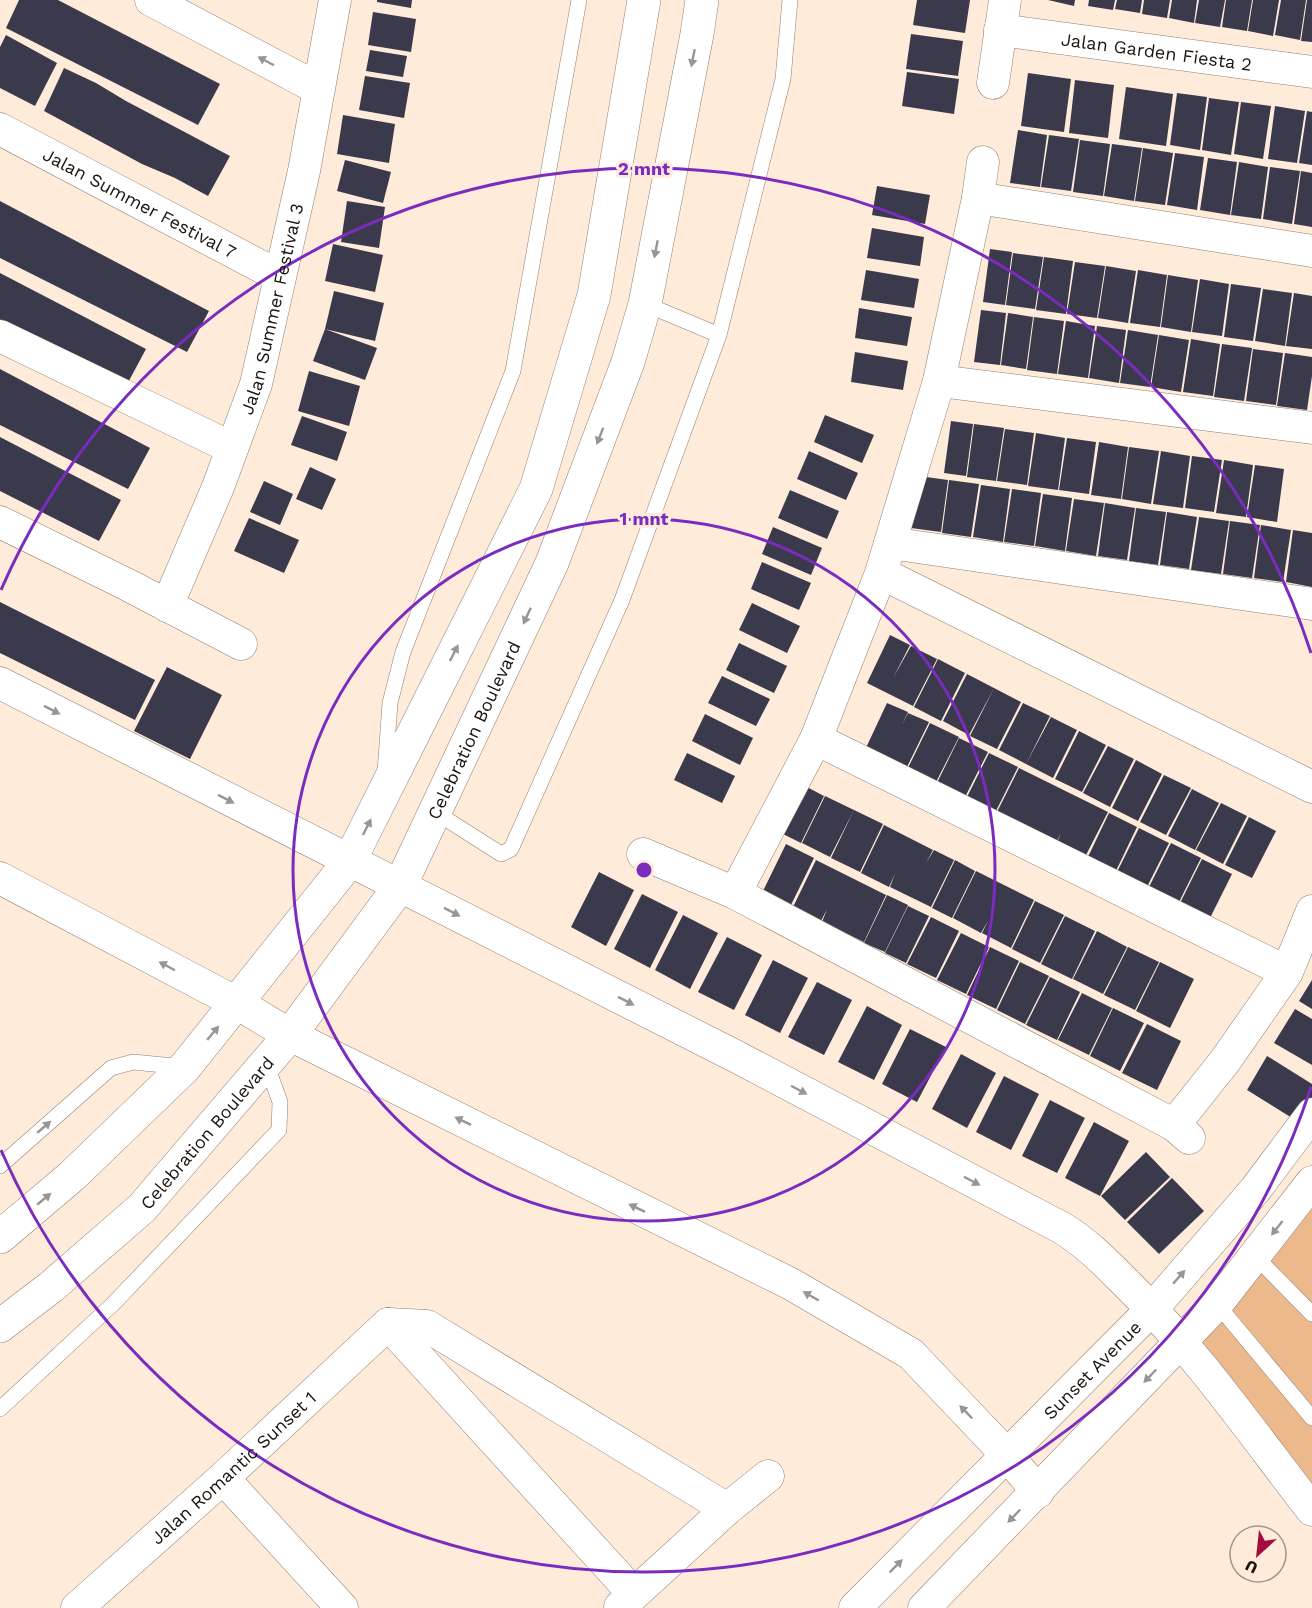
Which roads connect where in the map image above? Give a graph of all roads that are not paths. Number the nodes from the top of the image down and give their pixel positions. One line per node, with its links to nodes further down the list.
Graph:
1 (151, 0): 10 (street, one-way to 1)
2 (335, 0): 10 (street, Jalan Summer Festival 3)
3 (579, 0): 31 (lane)
4 (644, 0): 31 (street, one-way to 4)
5 (702, 0): 16 (street, Celebration Boulevard, one-way to 16)
6 (790, 0): 17 (lane)
7 (1002, 15): 8 (street, Jalan Garden Fiesta 2); 9 (street)
8 (1312, 72)
9 (993, 83)
10 (317, 88): 15 (street, Jalan Summer Festival 3)
11 (0, 129): 15 (street, Jalan Summer Festival 7)
12 (983, 162): 13 (street)
13 (978, 198): 14 (street); 19 (street)
14 (1312, 251)
15 (279, 276): 21 (street, Jalan Summer Festival 3)
16 (645, 304): 17 (lane); 32 (street, Celebration Boulevard, one-way to 32)
17 (719, 335): 32 (lane)
18 (0, 336): 21 (street)
19 (939, 381): 20 (street); 23 (street)
20 (1312, 428)
21 (232, 448): 26 (street, Jalan Summer Festival 3)
22 (0, 522): 26 (street)
23 (890, 543): 24 (street); 25 (street)
24 (881, 573): 29 (street); 30 (street)
25 (1312, 604)
26 (167, 606): 27 (street)
27 (241, 644)
28 (0, 683): 34 (street, one-way to 34)
29 (816, 739): 37 (street); 39 (street)
30 (1312, 787)
31 (384, 793): 34 (street, one-way to 31)
32 (435, 812): 36 (street, Celebration Boulevard)
33 (643, 854): 37 (street)
34 (349, 862): 36 (street); 40 (street)
35 (0, 878): 40 (street, one-way to 35)
36 (400, 886): 41 (street, Celebration Boulevard); 50 (street, one-way to 50)
37 (735, 892): 39 (street)
38 (1312, 912): 39 (street)
39 (1287, 972)
40 (237, 1003): 41 (street); 43 (street, one-way to 40)
41 (290, 1035): 42 (street, Celebration Boulevard); 57 (street, one-way to 41)
42 (266, 1063): 53 (street, Celebration Boulevard); 55 (lane)
43 (184, 1067): 45 (lane, one-way to 43); 47 (street, one-way to 43)
44 (1312, 1114): 50 (street, Sunset Avenue, one-way to 44)
45 (0, 1166)
46 (1312, 1182): 48 (street, one-way to 48)
47 (0, 1237)
48 (1255, 1256): 49 (street); 51 (lane)
49 (1217, 1304): 54 (street); 56 (lane)
50 (1152, 1309): 54 (street); 57 (street, Sunset Avenue)
51 (1312, 1314)
52 (388, 1324): 59 (street, Jalan Romantic Sunset 1); 61 (street); 63 (street)
53 (0, 1326)
54 (1182, 1343): 60 (street, one-way to 60); 62 (street)
55 (0, 1409)
56 (1312, 1419)
57 (1006, 1454): 60 (street); 66 (street, Sunset Avenue, one-way to 57)
58 (768, 1476): 61 (street)
59 (223, 1478): 64 (street, Jalan Romantic Sunset 1); 65 (street)
60 (1038, 1492): 67 (street, one-way to 67)
61 (727, 1509): 63 (street)
62 (1312, 1510)
63 (627, 1601)
64 (76, 1608)
65 (342, 1608)
66 (855, 1608)
67 (924, 1608)

